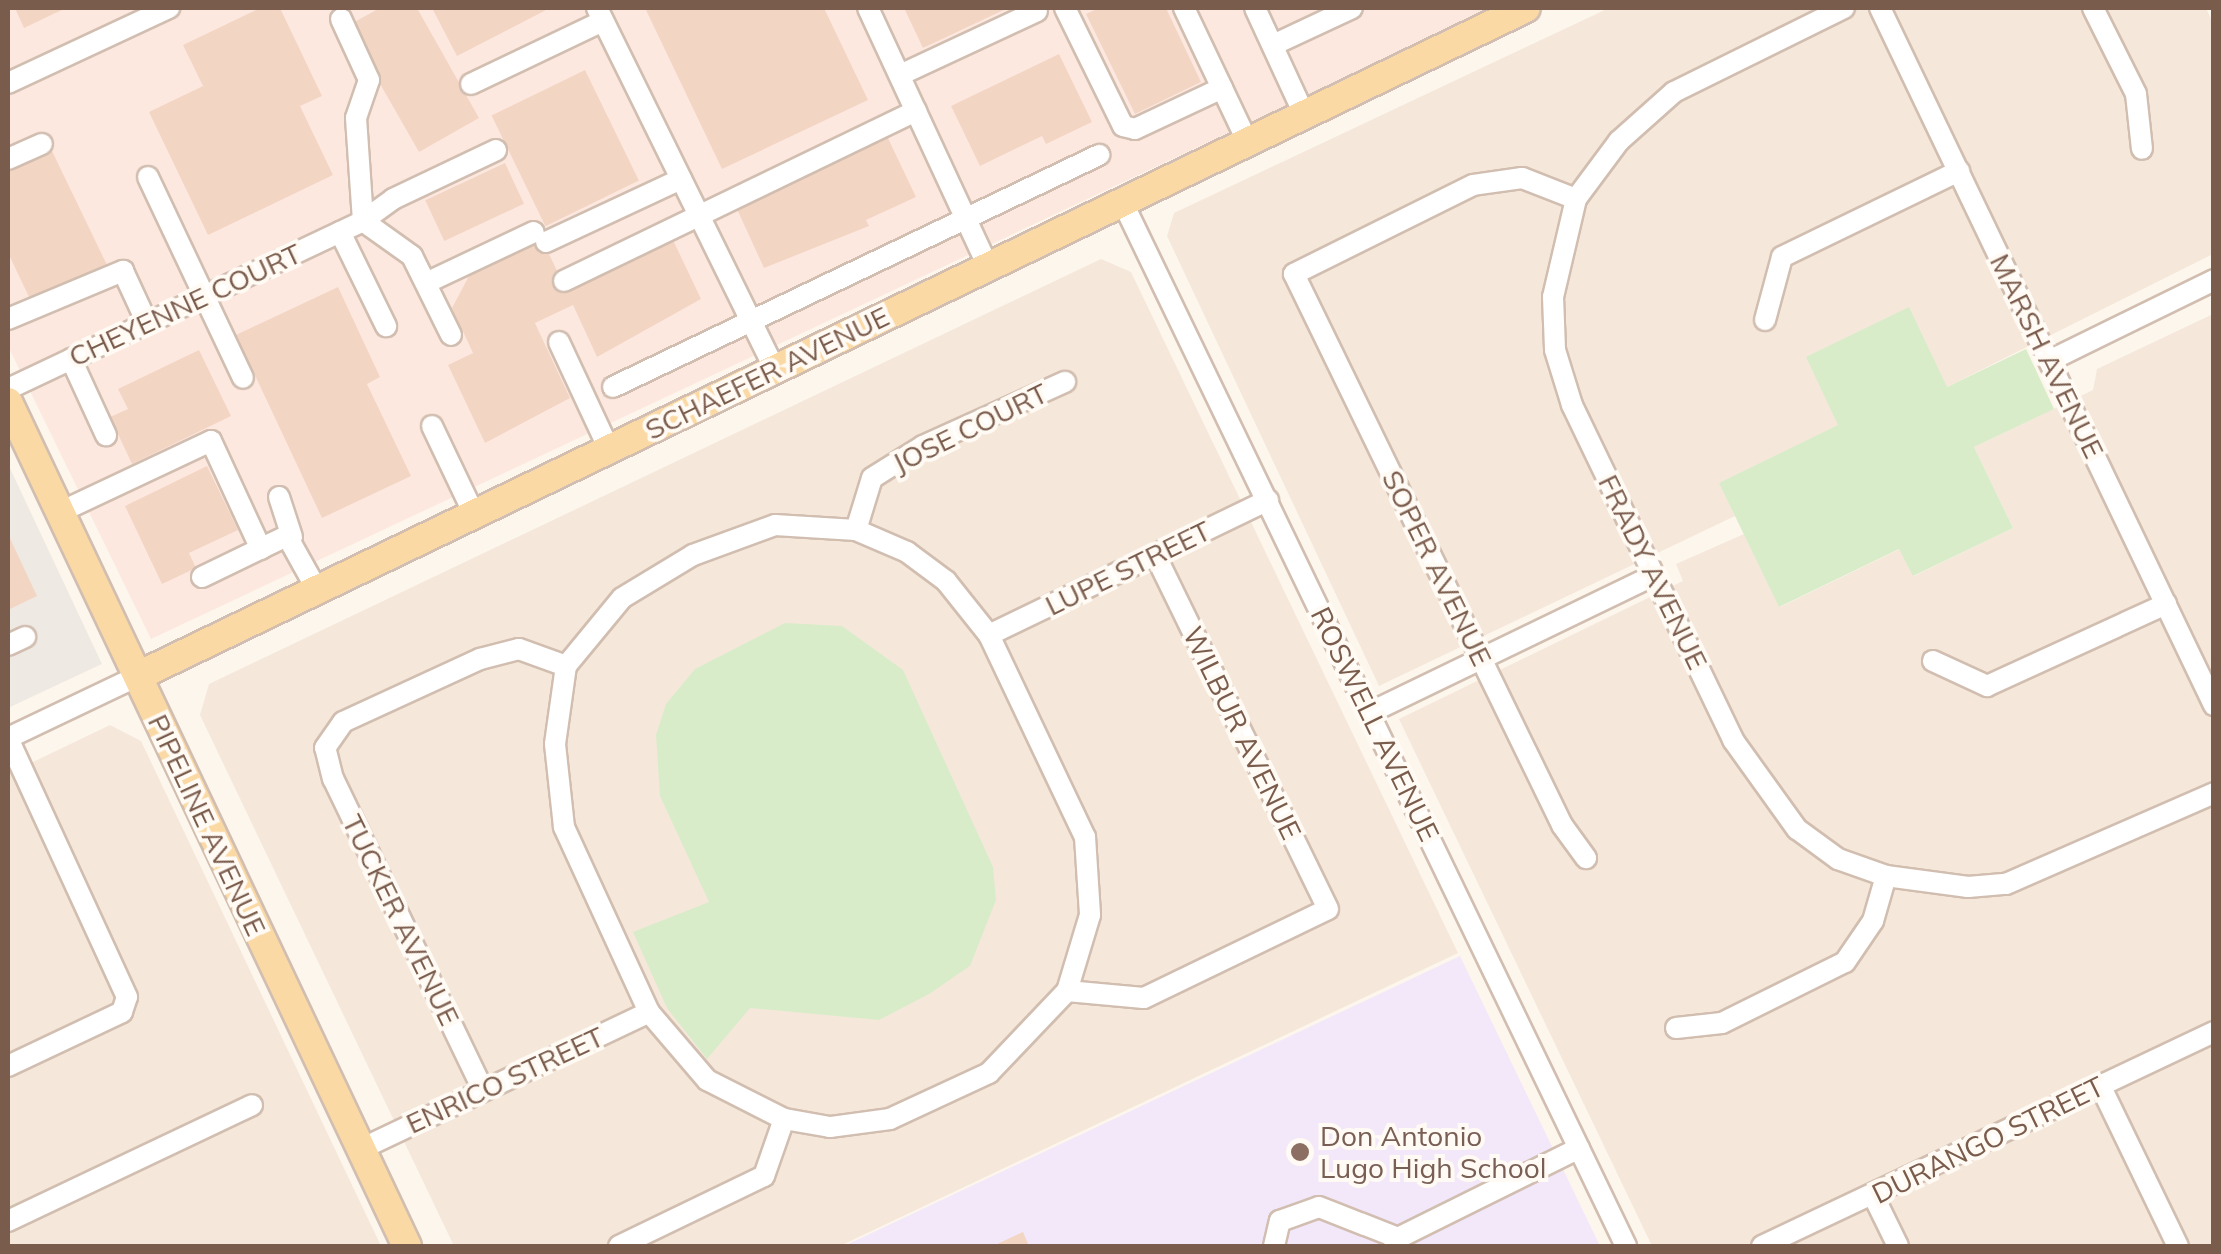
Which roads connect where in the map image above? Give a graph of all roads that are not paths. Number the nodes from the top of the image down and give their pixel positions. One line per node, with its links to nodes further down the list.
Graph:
1 (169, 8): 16 (street)
2 (868, 8): 15 (street)
3 (1065, 8): 18 (street)
4 (1184, 8): 18 (street)
5 (1255, 8): 14 (street)
6 (1352, 8): 14 (street)
7 (1526, 8): 20 (main road, SCHAEFER AVENUE)
8 (1844, 8): 30 (street)
9 (1880, 8): 27 (street, MARSH AVENUE)
10 (2093, 8): 23 (street)
11 (1036, 10): 15 (street)
12 (600, 14): 17 (street); 29 (street)
13 (341, 19): 34 (street)
14 (1273, 45): 20 (street)
15 (900, 75): 19 (street)
16 (8, 82)
17 (471, 84)
18 (1222, 88): 21 (street)
19 (916, 111): 32 (street); 33 (street)
20 (1304, 114): 21 (main road, SCHAEFER AVENUE)
21 (1248, 141): 31 (main road, SCHAEFER AVENUE)
22 (42, 144): 26 (street)
23 (2142, 149)
24 (496, 150): 34 (street, CHEYENNE COURT)
25 (1099, 155): 33 (street)
26 (8, 159)
27 (1958, 171): 42 (street); 49 (street, MARSH AVENUE)
28 (148, 177): 40 (street)
29 (682, 179): 32 (street); 39 (street)
30 (1576, 199): 66 (street, FRADY AVENUE); 71 (street, SOPER AVENUE)
31 (1122, 201): 36 (main road, SCHAEFER AVENUE); 59 (street, ROSWELL AVENUE)
32 (700, 216): 38 (street); 43 (street)
33 (966, 220): 36 (street); 43 (street)
34 (363, 221): 35 (street, CHEYENNE COURT); 39 (street)
35 (340, 232): 40 (street, CHEYENNE COURT); 45 (street)
36 (988, 266): 50 (main road, SCHAEFER AVENUE)
37 (2214, 280): 49 (street)
38 (564, 281)
39 (426, 283): 46 (street)
40 (205, 296): 44 (street, CHEYENNE COURT); 51 (street)
41 (8, 319): 44 (street)
42 (1764, 320)
43 (752, 322): 50 (street); 53 (street)
44 (147, 323): 48 (street, CHEYENNE COURT)
45 (386, 326)
46 (451, 336)
47 (559, 342): 57 (street)
48 (71, 360): 54 (street, CHEYENNE COURT); 56 (street)
49 (2049, 361): 69 (street, MARSH AVENUE)
50 (775, 369): 57 (main road, SCHAEFER AVENUE)
51 (243, 378)
52 (1065, 382): 62 (street, JOSE COURT)
53 (613, 387)
54 (9, 404): 60 (main road, PIPELINE AVENUE)
55 (432, 426): 61 (street)
56 (106, 435)
57 (609, 449): 61 (main road, SCHAEFER AVENUE)
58 (279, 497): 63 (street)
59 (1268, 500): 65 (street, LUPE STREET); 76 (street, ROSWELL AVENUE)
60 (58, 513): 64 (street); 74 (main road, PIPELINE AVENUE)
61 (474, 514): 68 (main road, SCHAEFER AVENUE)
62 (856, 530): 70 (street); 73 (street)
63 (292, 537): 64 (street); 68 (street)
64 (261, 549): 67 (street)
65 (1156, 556): 70 (street, LUPE STREET); 81 (street, WILBUR AVENUE)
66 (1654, 575): 71 (street); 80 (street, FRADY AVENUE)
67 (202, 577)
68 (317, 590): 74 (main road, SCHAEFER AVENUE)
69 (2166, 604): 72 (street); 75 (street, MARSH AVENUE)
70 (988, 635): 81 (street)
71 (1480, 658): 76 (street); 79 (street, SOPER AVENUE)
72 (1933, 661)
73 (566, 666): 82 (street); 87 (street, TUCKER AVENUE)
74 (138, 676): 77 (street, SCHAEFER AVENUE); 91 (main road, PIPELINE AVENUE)
75 (2214, 705)
76 (1369, 712): 90 (street, ROSWELL AVENUE)
77 (8, 738): 85 (street, SCHAEFER AVENUE)
78 (2214, 792): 80 (street, FRADY AVENUE)
79 (1586, 858)
80 (1886, 876): 83 (street)
81 (1067, 991): 89 (street)
82 (649, 1012): 87 (street, ENRICO STREET); 89 (street)
83 (1676, 1028)
84 (2214, 1032): 86 (street, DURANGO STREET)
85 (8, 1066)
86 (2100, 1085): 92 (street, DURANGO STREET); 101 (street)
87 (483, 1090): 91 (street, ENRICO STREET)
88 (252, 1105): 93 (street)
89 (784, 1119): 96 (street)
90 (1579, 1148): 94 (street); 98 (street, ROSWELL AVENUE)
91 (361, 1149): 95 (main road, PIPELINE AVENUE)
92 (1874, 1195): 99 (street, DURANGO STREET); 100 (street)
93 (8, 1221)
94 (1396, 1242): 97 (street)
95 (407, 1246)
96 (620, 1246)
97 (1274, 1246)
98 (1626, 1246)
99 (1762, 1246)
100 (1898, 1246)
101 (2178, 1246)

